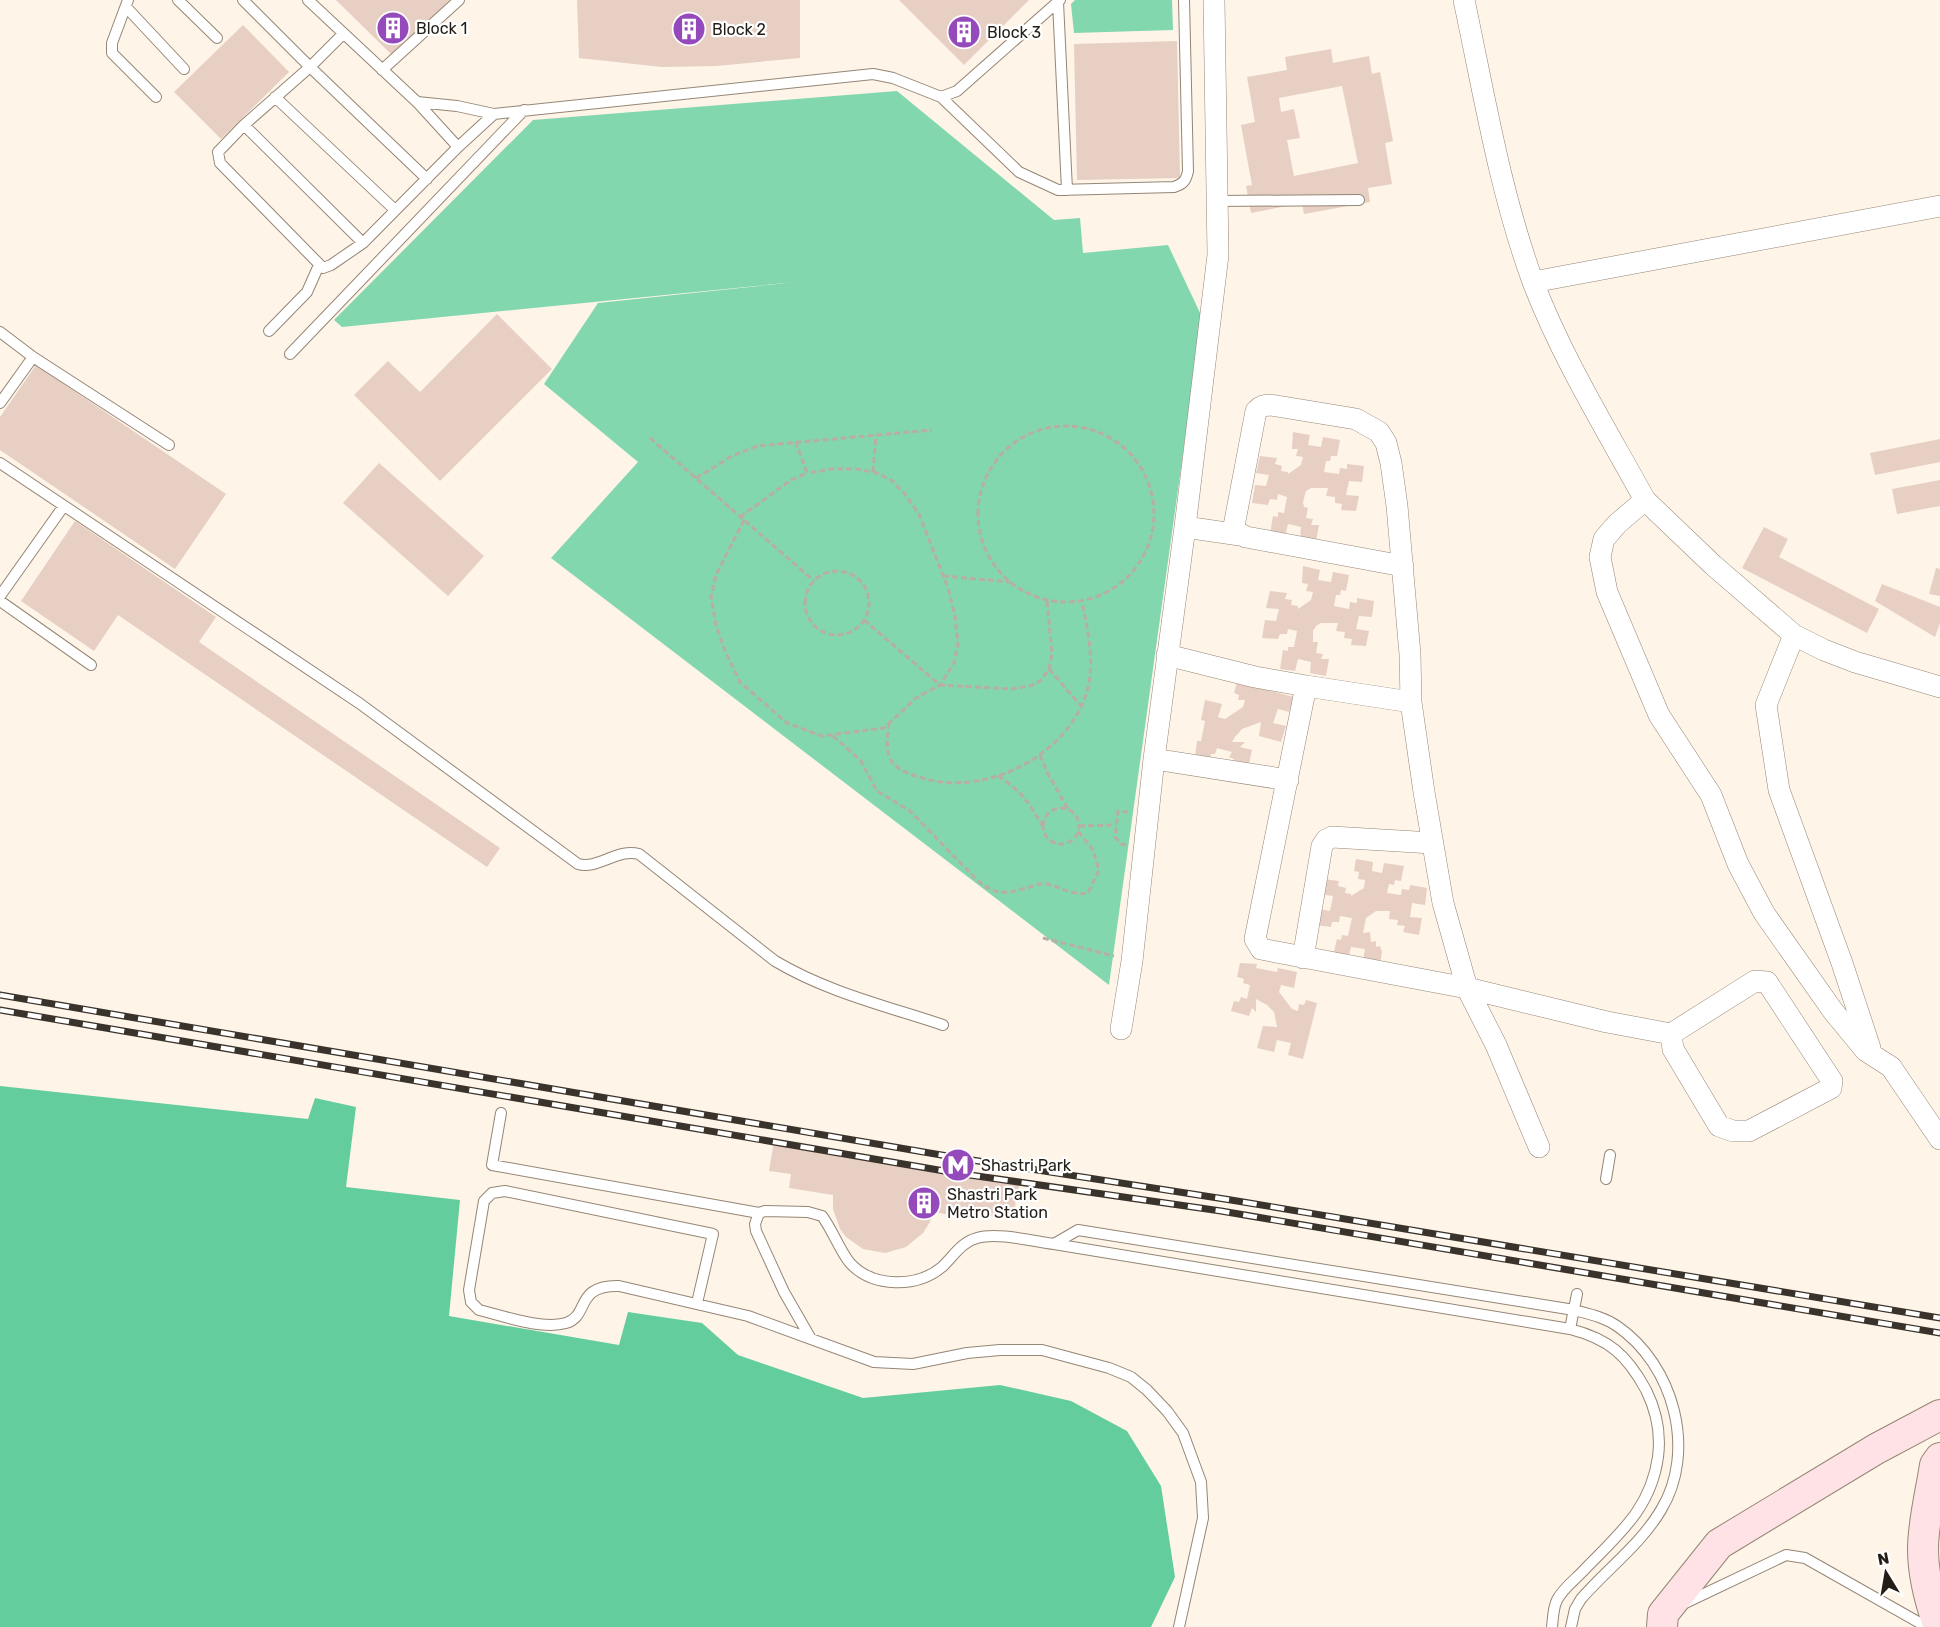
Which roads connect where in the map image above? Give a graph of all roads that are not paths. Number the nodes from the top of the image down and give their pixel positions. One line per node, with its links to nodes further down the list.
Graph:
1 (178, 0): 11 (lane)
2 (243, 0): 12 (lane)
3 (308, 0): 10 (lane)
4 (459, 0): 14 (lane)
5 (1184, 0): 24 (lane)
6 (1214, 0): 26 (street)
7 (1464, 0): 31 (street)
8 (1059, 1): 17 (lane); 24 (lane)
9 (127, 3): 13 (lane); 15 (lane)
10 (343, 34): 12 (lane); 14 (lane)
11 (217, 38)
12 (310, 67): 16 (lane); 23 (lane)
13 (184, 69)
14 (382, 70): 18 (lane)
15 (156, 97)
16 (275, 97): 21 (lane); 28 (lane)
17 (941, 97): 19 (lane); 24 (lane)
18 (417, 102): 20 (lane); 22 (lane)
19 (524, 110): 20 (lane); 34 (lane)
20 (494, 114): 22 (lane)
21 (244, 125): 29 (lane); 30 (lane)
22 (458, 147): 23 (lane)
23 (427, 179): 28 (lane)
24 (1067, 190)
25 (1359, 200): 26 (lane)
26 (1217, 201): 41 (street)
27 (1940, 206): 31 (street)
28 (395, 210): 29 (lane)
29 (363, 243): 30 (lane)
30 (319, 265): 32 (lane)
31 (1533, 282): 39 (street)
32 (269, 331)
33 (0, 332): 35 (lane)
34 (290, 354)
35 (33, 357): 36 (lane); 37 (lane)
36 (0, 403)
37 (169, 445)
38 (0, 463): 40 (lane)
39 (1645, 500): 46 (street); 60 (street)
40 (63, 507): 44 (lane); 57 (lane)
41 (1185, 527): 42 (street); 47 (street)
42 (1240, 535): 43 (street); 43 (street)
43 (1403, 566): 51 (street)
44 (0, 596)
45 (0, 601): 48 (lane)
46 (1794, 635): 50 (street); 60 (street)
47 (1167, 655): 49 (street); 52 (street)
48 (91, 664)
49 (1306, 687): 51 (street); 53 (street)
50 (1940, 687)
51 (1411, 702): 54 (street)
52 (1154, 759): 53 (street); 58 (street)
53 (1288, 780): 55 (street)
54 (1433, 843): 55 (street); 56 (street)
55 (1303, 958): 56 (street)
56 (1467, 988): 59 (street); 63 (street)
57 (943, 1025)
58 (1121, 1029)
59 (1671, 1034): 59 (street)
60 (1872, 1054): 62 (street)
61 (501, 1113): 66 (lane)
62 (1940, 1139)
63 (1539, 1147)
64 (1610, 1155): 65 (lane)
65 (1606, 1179)
66 (759, 1213): 67 (lane); 72 (lane)
67 (1054, 1244): 70 (lane); 71 (lane)
68 (1577, 1294): 70 (lane)
69 (697, 1303): 69 (lane); 72 (lane)
70 (1574, 1310): 71 (lane); 78 (lane)
71 (1570, 1329): 77 (lane)
72 (811, 1339): 76 (lane)
73 (1940, 1415): 75 (street)
74 (1940, 1458): 80 (street)
75 (1660, 1620): 79 (lane)
76 (1179, 1627)
77 (1552, 1627)
78 (1571, 1627)
79 (1927, 1627)
80 (1939, 1627)

